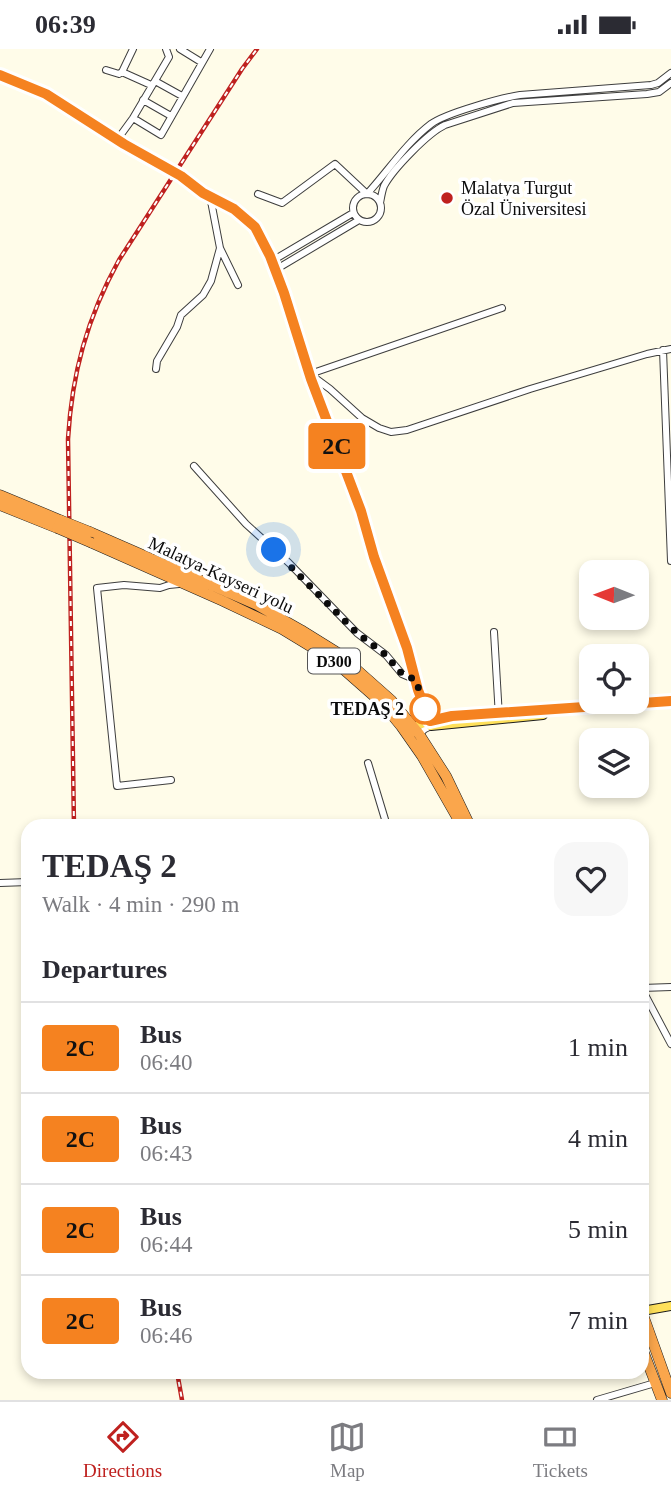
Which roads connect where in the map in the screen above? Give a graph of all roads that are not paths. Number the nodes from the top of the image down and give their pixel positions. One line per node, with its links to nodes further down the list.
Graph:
1 (133, 49): 10 (street)
2 (166, 49): 6 (street)
3 (178, 49): 6 (street); 7 (street)
4 (198, 49): 7 (street)
5 (210, 49): 8 (street)
6 (169, 57): 13 (street)
7 (192, 57): 8 (street)
8 (201, 62): 15 (street)
9 (106, 70): 10 (street)
10 (122, 72): 13 (street)
11 (671, 73): 21 (street)
12 (0, 75): 19 (street)
13 (153, 83): 15 (street); 16 (street)
14 (671, 83): 23 (street)
15 (182, 96): 17 (street)
16 (143, 100): 17 (street); 18 (street)
17 (171, 116): 18 (street)
18 (133, 118): 19 (street)
19 (117, 139): 22 (street, bridge)
20 (258, 194): 21 (street)
21 (368, 194): 23 (street); 24 (street)
22 (210, 196): 26 (street); 27 (street)
23 (380, 203): 25 (street)
24 (353, 213): 25 (street); 27 (street)
25 (359, 220): 28 (street)
26 (220, 248): 29 (street); 33 (street)
27 (272, 261): 28 (street)
28 (275, 270): 34 (street)
29 (238, 285)
30 (502, 308): 34 (street)
31 (671, 349): 32 (street)
32 (663, 350): 34 (street); 40 (street)
33 (156, 369)
34 (310, 374): 43 (street)
35 (194, 466): 43 (street)
36 (0, 495): 38 (highway, Malatya-Kayseri yolu / D300)
37 (0, 505): 38 (highway, D300)
38 (58, 524): 39 (highway, Malatya-Kayseri yolu / D300, bridge)
39 (91, 538): 41 (highway, D300); 47 (highway, Malatya-Kayseri yolu / D300)
40 (671, 561)
41 (182, 584): 49 (street); 51 (highway, D300)
42 (494, 632): 45 (street)
43 (416, 680): 46 (street)
44 (671, 703): 45 (main road)
45 (499, 716): 46 (main road)
46 (431, 724): 47 (main road)
47 (416, 731): 52 (highway, Malatya-Kayseri yolu / D300)
48 (368, 764): 50 (street)
49 (172, 780)
50 (385, 819)
51 (458, 819)
52 (459, 819)
53 (21, 882): 54 (street)
54 (0, 883)
55 (671, 987): 56 (street)
56 (649, 989)
57 (649, 1002): 58 (street)
58 (671, 1044)
59 (671, 1306): 60 (main road)
60 (649, 1311)
61 (649, 1332): 64 (highway)
62 (649, 1367): 63 (highway)
63 (655, 1383): 65 (street); 66 (highway)
64 (671, 1393)
65 (597, 1400)
66 (662, 1400)

